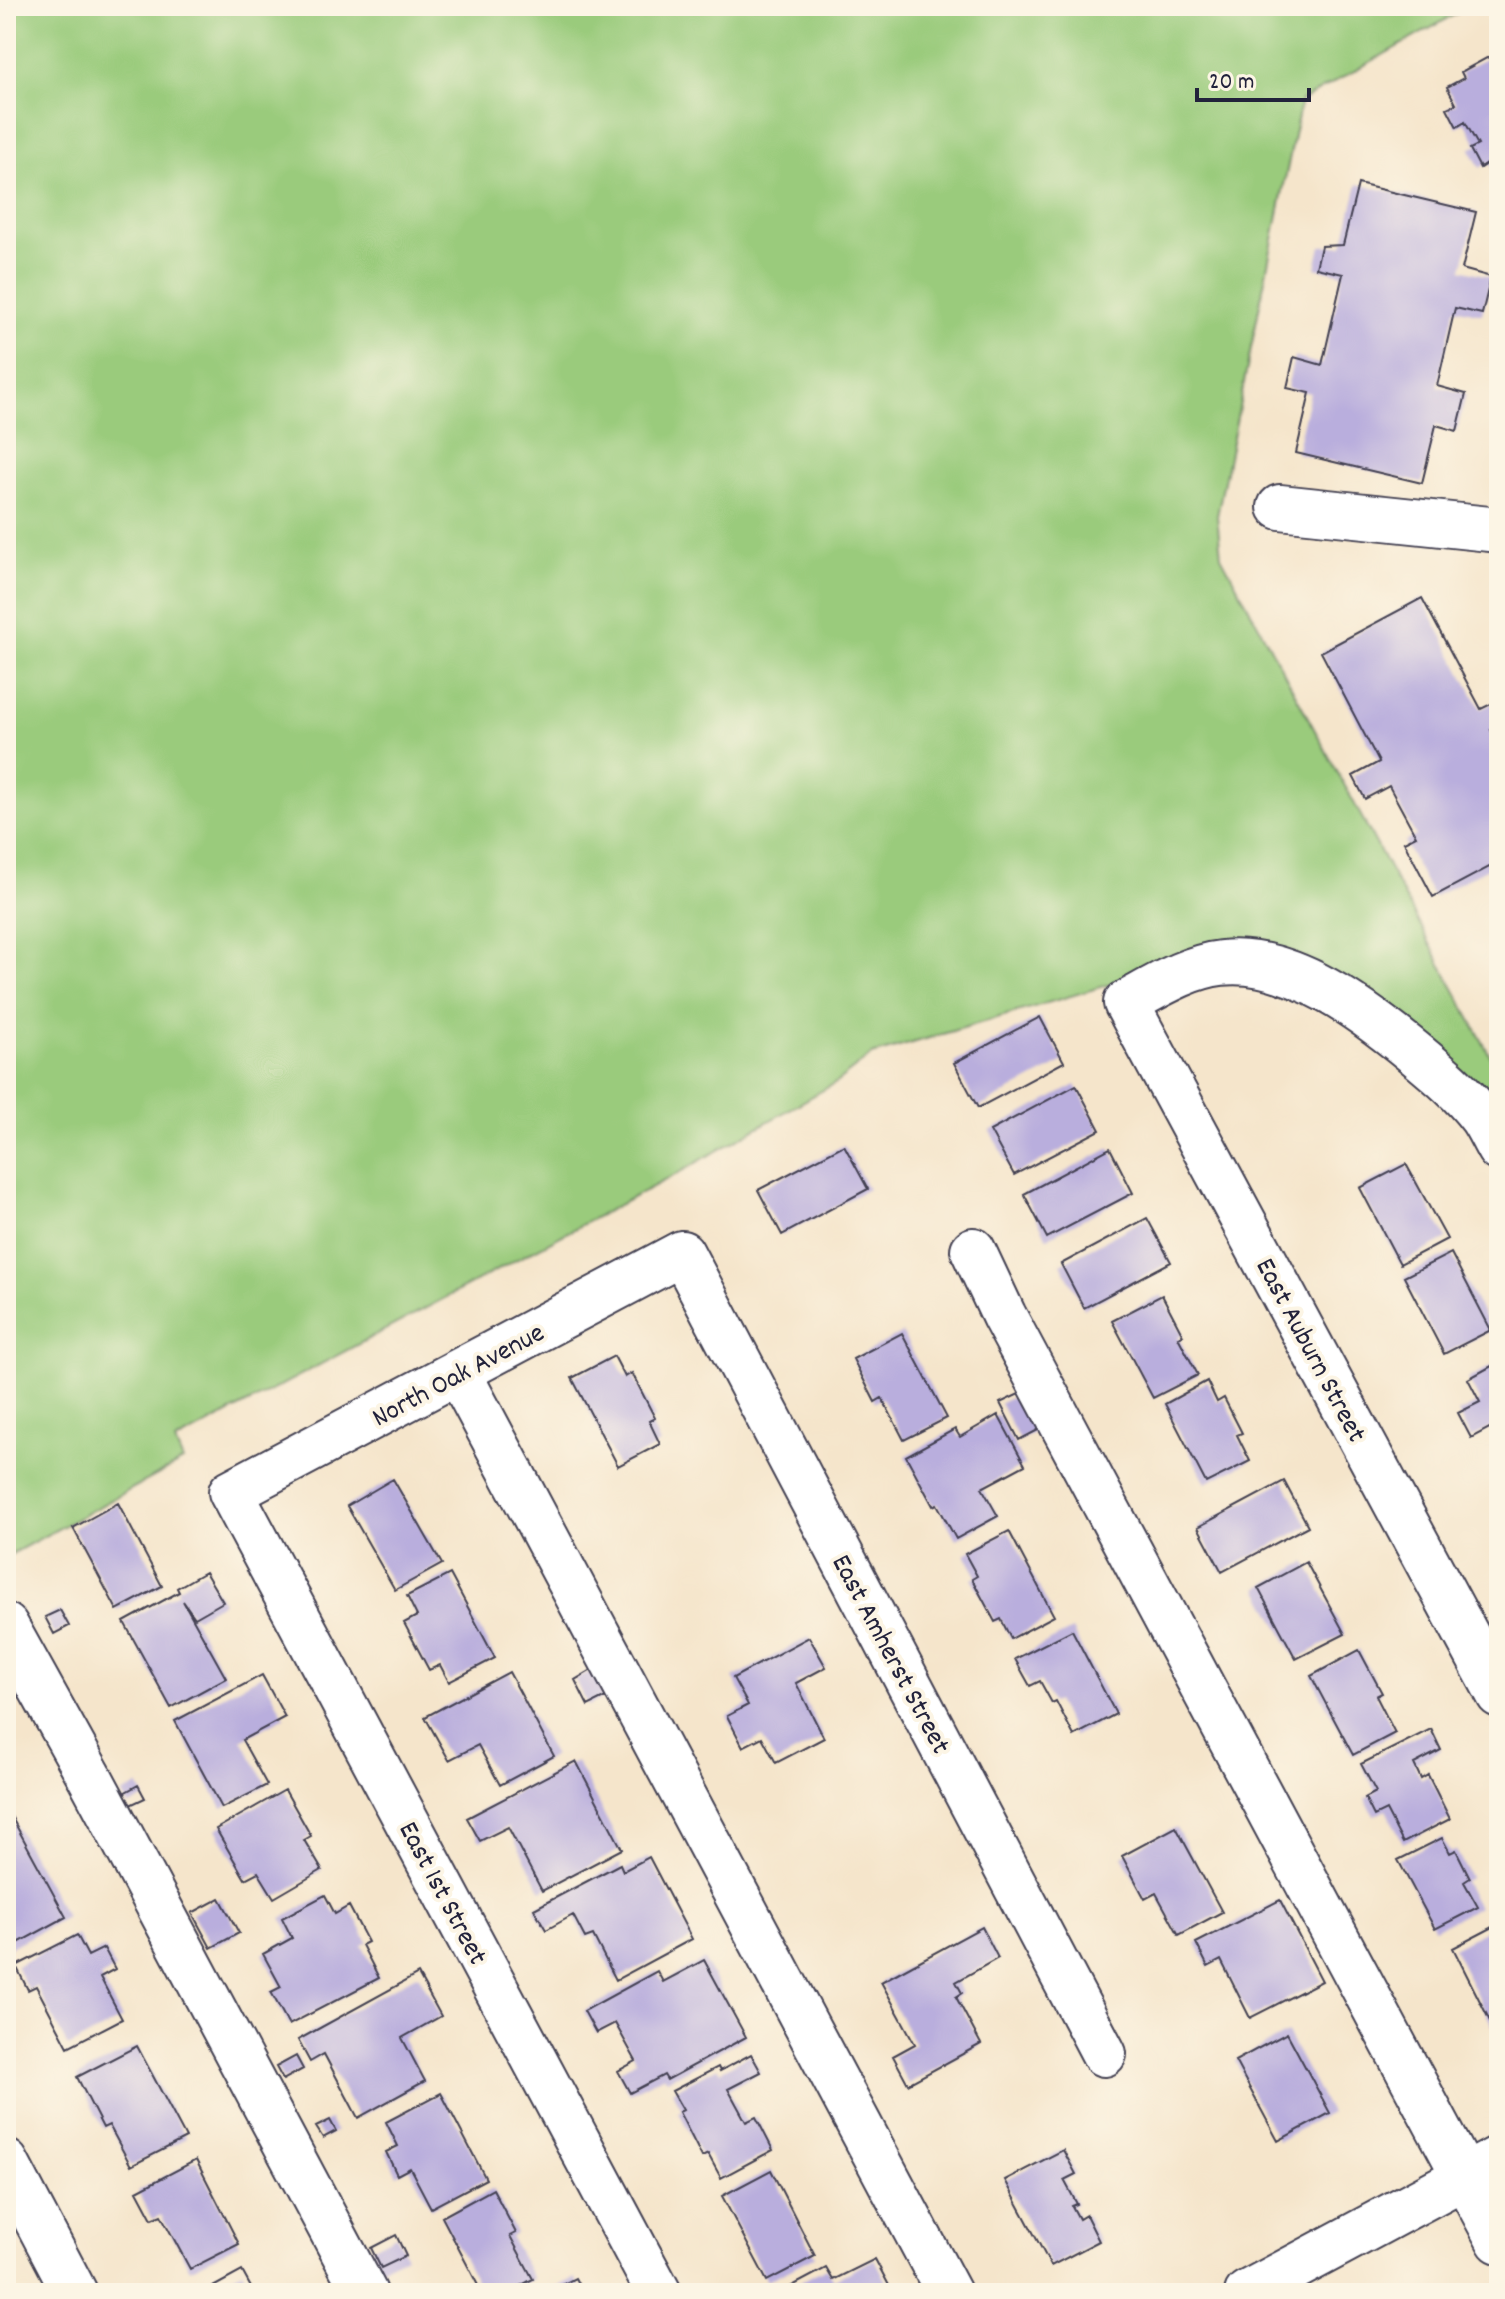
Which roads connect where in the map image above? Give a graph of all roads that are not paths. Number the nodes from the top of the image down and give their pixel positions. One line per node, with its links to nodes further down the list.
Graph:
1 (1280, 507): 2 (street)
2 (1499, 530)
3 (1499, 1149): 9 (street, East Auburn Street)
4 (973, 1250): 12 (street)
5 (682, 1253): 6 (street, North Oak Avenue); 10 (street, East Amherst Street)
6 (458, 1372): 7 (street, North Oak Avenue); 17 (street)
7 (231, 1492): 16 (street, East 1st Street)
8 (6, 1626): 15 (street)
9 (1499, 1695)
10 (1104, 2054)
11 (6, 2162): 14 (street)
12 (1482, 2167): 13 (street); 18 (street)
13 (1499, 2241)
14 (75, 2293)
15 (365, 2293)
16 (659, 2293)
17 (949, 2293)
18 (1247, 2293)

